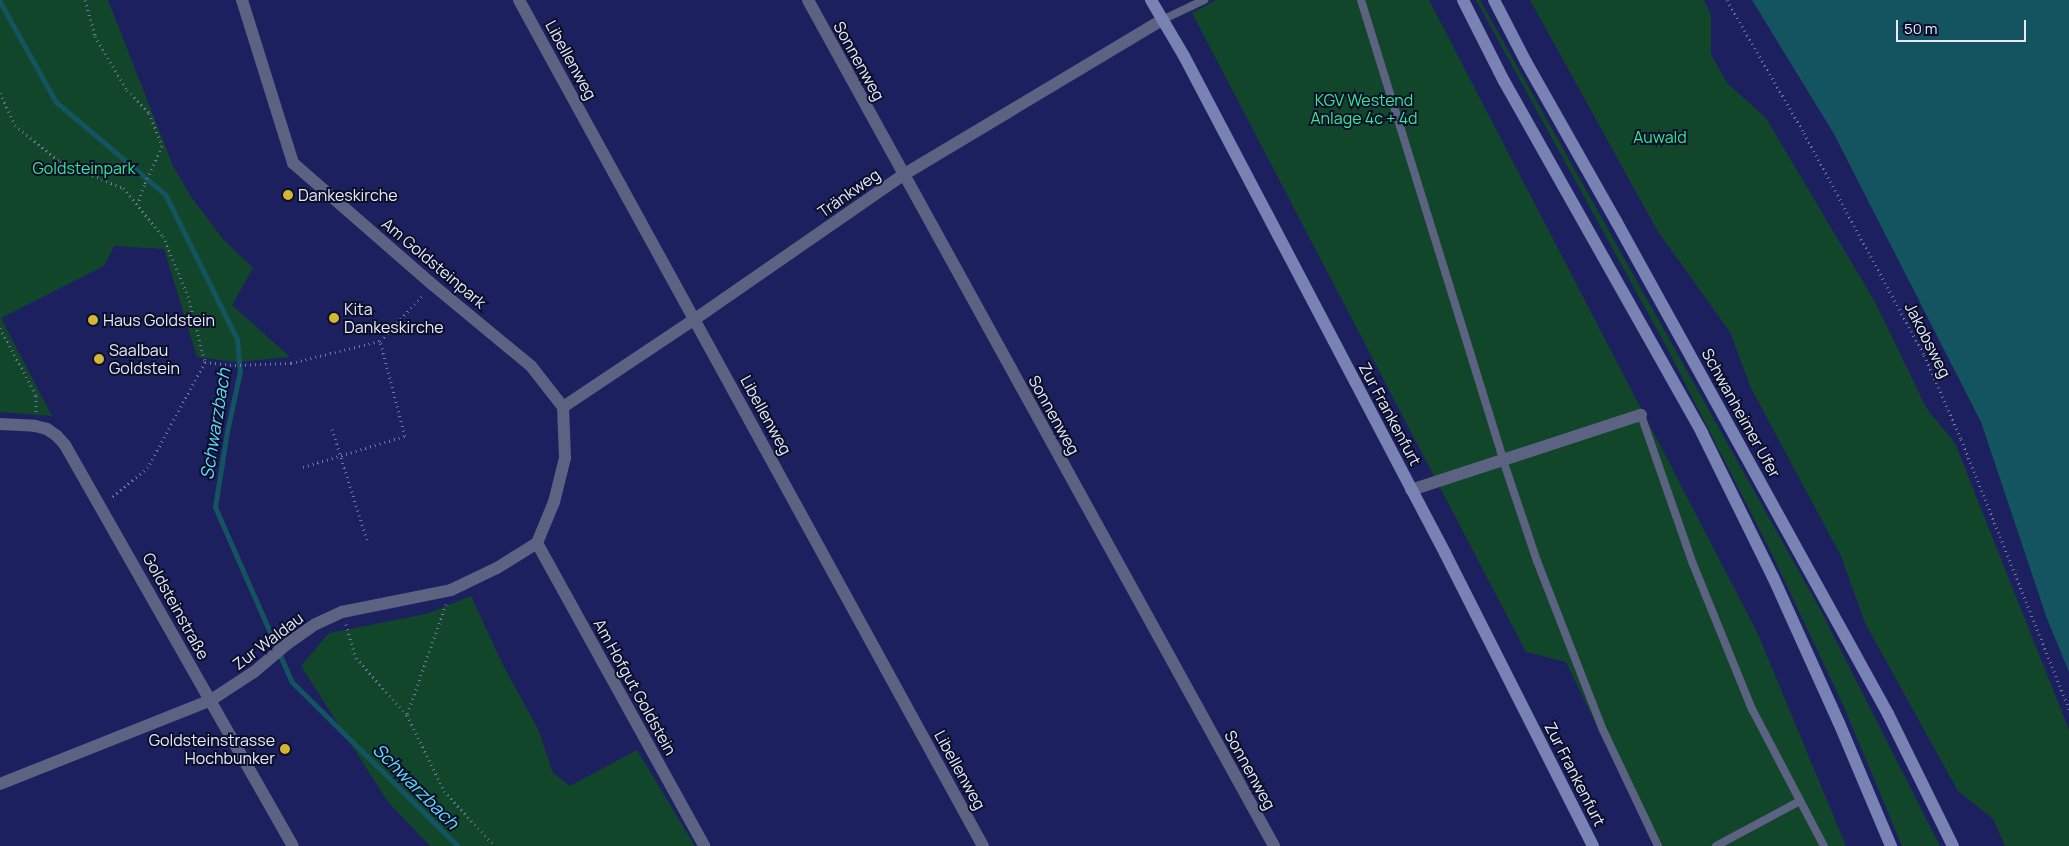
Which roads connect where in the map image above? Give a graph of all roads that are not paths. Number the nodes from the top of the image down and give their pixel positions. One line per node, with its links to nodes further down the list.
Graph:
1 (242, 0): 12 (street, Am Goldsteinpark)
2 (519, 0): 11 (street, Libellenweg)
3 (808, 0): 10 (street, Sonnenweg)
4 (1151, 0): 9 (main road, Zur Frankenfurt)
5 (1204, 0): 9 (lane)
6 (1361, 0): 15 (lane)
7 (1463, 0): 29 (main road)
8 (1494, 0): 30 (main road, Schwanheimer Ufer)
9 (1162, 20): 10 (street, Tränkweg); 16 (main road, Zur Frankenfurt)
10 (903, 175): 11 (street, Tränkweg); 24 (street, Sonnenweg)
11 (695, 319): 12 (street, Tränkweg); 23 (street, Libellenweg)
12 (563, 407): 17 (street)
13 (1641, 415): 15 (street); 20 (lane)
14 (0, 424): 18 (street, Goldsteinstraße)
15 (1503, 460): 16 (street); 26 (lane)
16 (1411, 490): 25 (main road, Zur Frankenfurt)
17 (537, 543): 18 (street, Zur Waldau); 22 (street, Am Hofgut Goldstein)
18 (211, 700): 19 (street, Zur Waldau); 21 (street, Goldsteinstraße)
19 (0, 784)
20 (1800, 801): 27 (lane); 28 (lane)
21 (293, 846)
22 (704, 846)
23 (983, 846)
24 (1274, 846)
25 (1592, 846)
26 (1658, 846)
27 (1716, 846)
28 (1824, 846)
29 (1891, 846)
30 (1953, 846)

